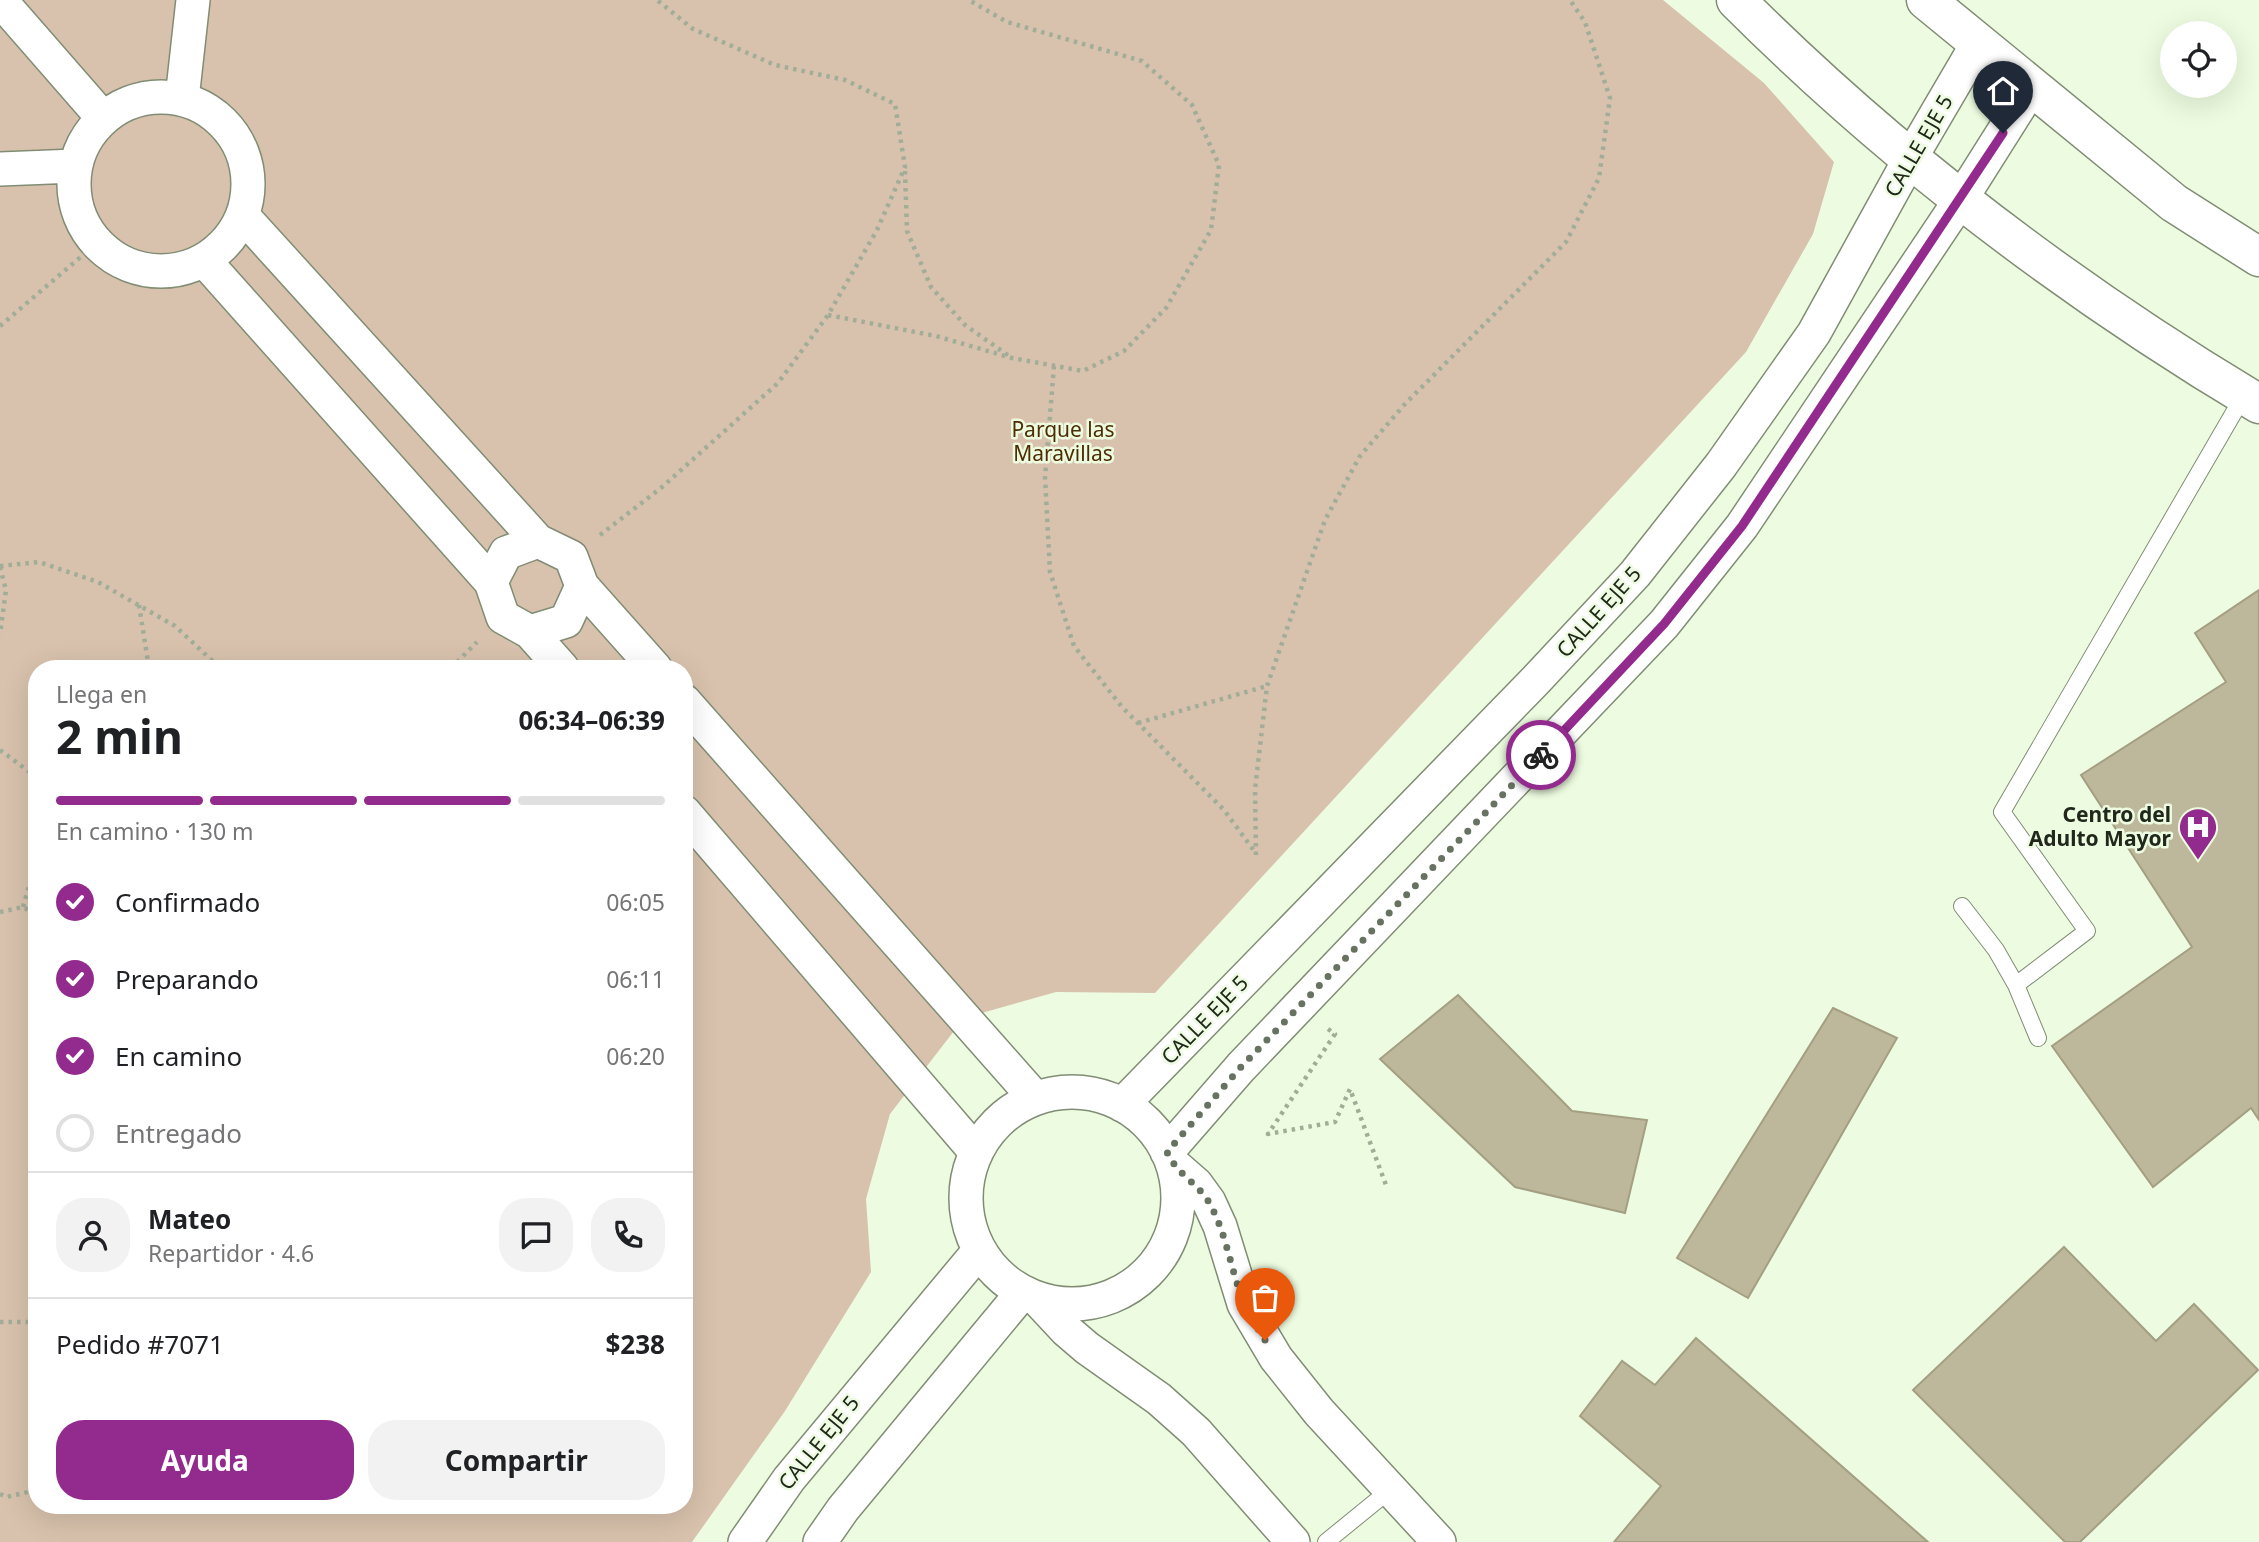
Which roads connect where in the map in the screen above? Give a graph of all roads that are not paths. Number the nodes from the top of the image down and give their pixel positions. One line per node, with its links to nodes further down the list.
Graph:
1 (0, 0): 8 (street)
2 (193, 0): 7 (street)
3 (1736, 0): 9 (main road)
4 (1926, 0): 5 (main road)
5 (1978, 43): 6 (main road); 9 (street, CALLE EJE 5)
6 (2031, 88): 12 (street); 14 (main road)
7 (182, 99): 8 (street); 13 (street)
8 (103, 118): 10 (street)
9 (1910, 159): 12 (main road); 29 (street, CALLE EJE 5)
10 (75, 166): 11 (street); 15 (street)
11 (0, 169)
12 (1961, 200): 16 (main road); 31 (street)
13 (243, 216): 15 (street); 17 (street)
14 (2259, 257)
15 (204, 260): 19 (street)
16 (2252, 400): 26 (lane)
17 (538, 541): 18 (street); 19 (street)
18 (577, 571): 20 (street); 22 (street)
19 (491, 582): 20 (street)
20 (530, 632): 21 (street)
21 (555, 660)
22 (649, 660)
23 (693, 711): 28 (street)
24 (693, 822): 30 (street)
25 (1962, 906): 26 (lane)
26 (2016, 985): 27 (lane)
27 (2038, 1038)
28 (1035, 1098): 29 (street); 30 (street)
29 (1122, 1105): 31 (street)
30 (976, 1152): 32 (street)
31 (1170, 1158): 33 (street); 34 (street)
32 (978, 1251): 33 (street); 35 (street, CALLE EJE 5)
33 (1030, 1296): 36 (street); 37 (street)
34 (1391, 1489): 38 (lane); 39 (street)
35 (745, 1542)
36 (820, 1542)
37 (1293, 1542)
38 (1326, 1542)
39 (1439, 1542)

